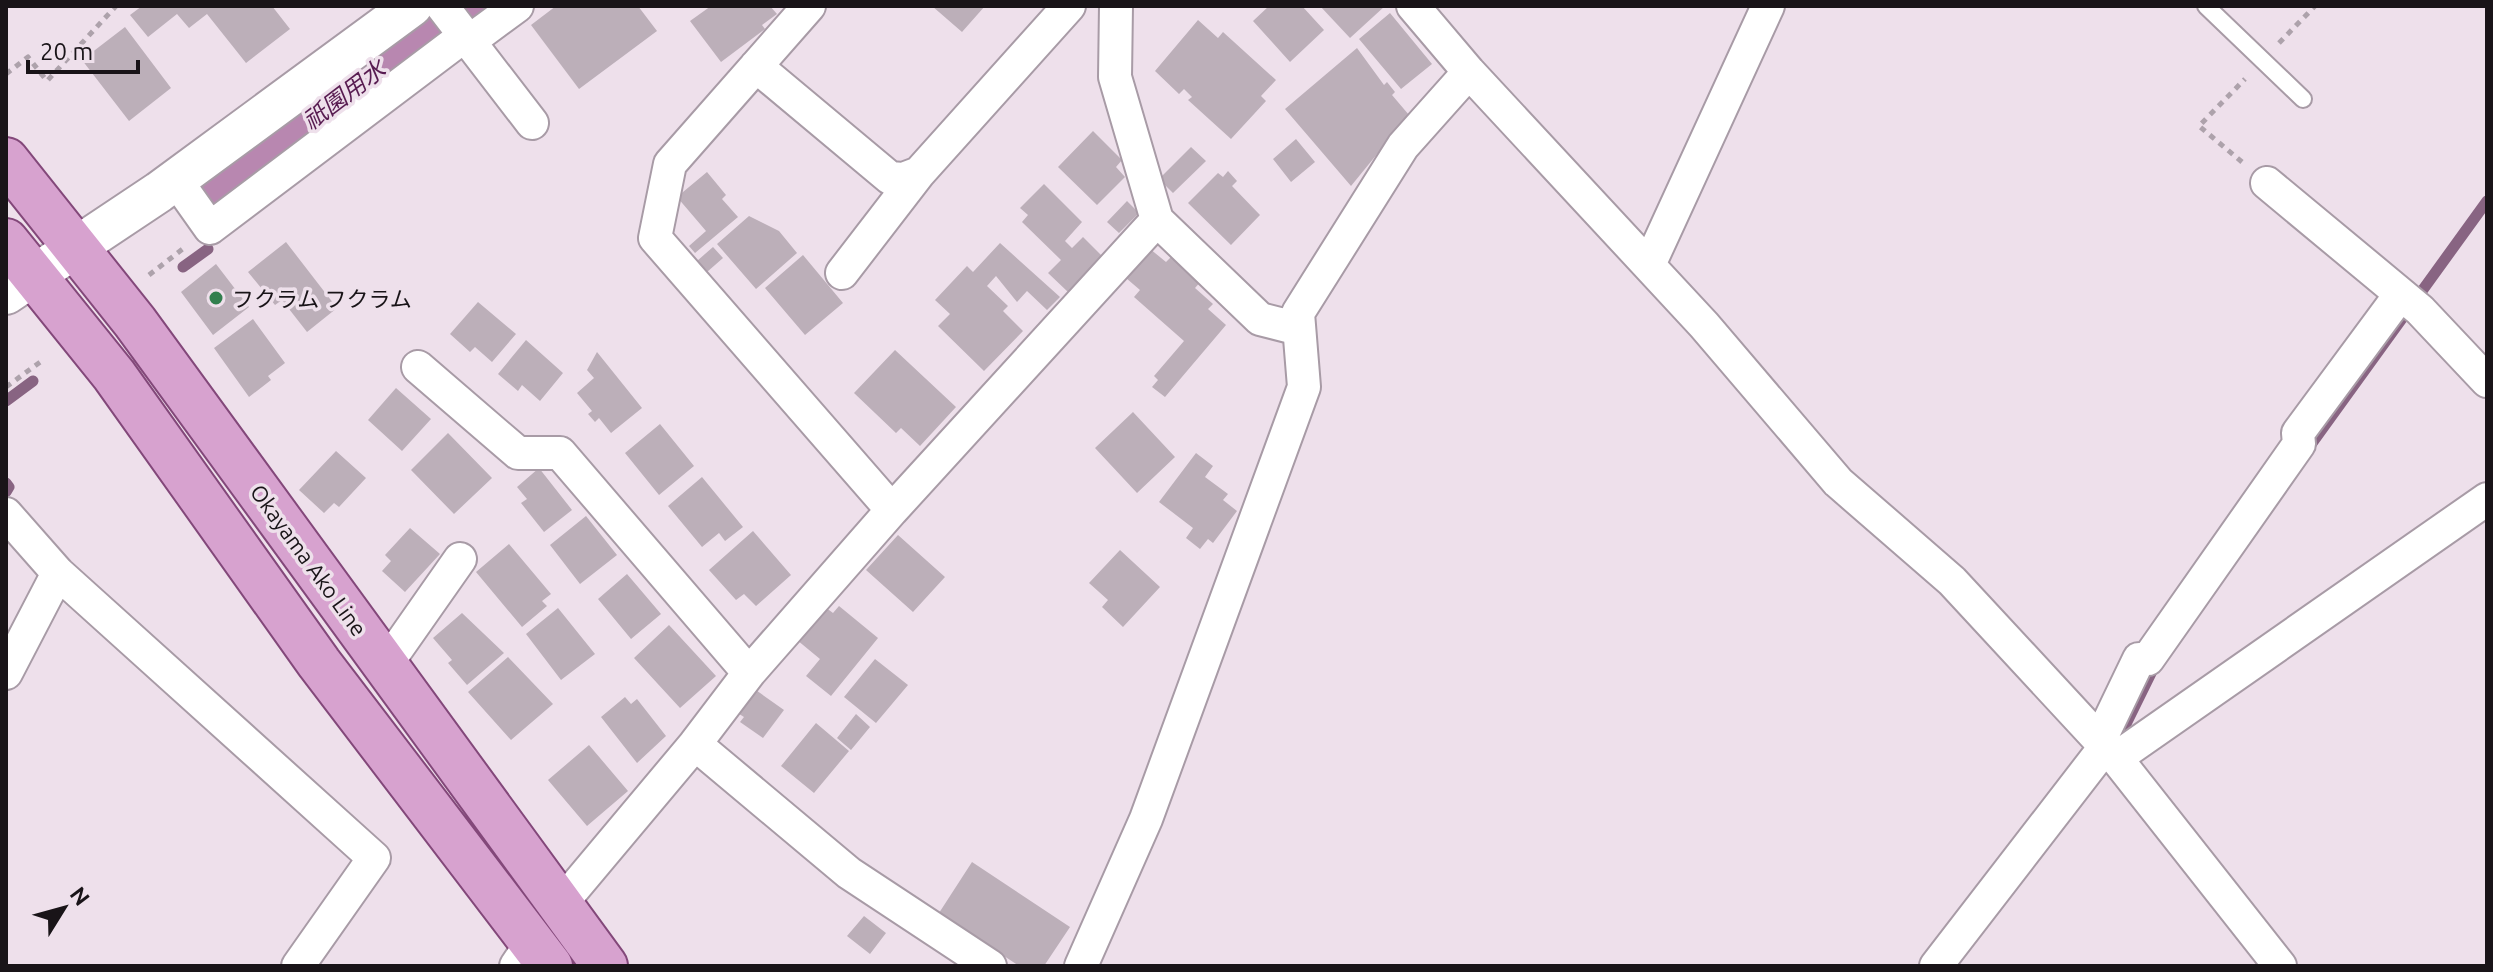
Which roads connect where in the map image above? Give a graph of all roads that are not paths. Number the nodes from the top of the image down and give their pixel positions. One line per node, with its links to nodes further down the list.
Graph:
1 (412, 6): 16 (street)
2 (517, 6): 9 (street)
3 (809, 6): 10 (street)
4 (1069, 6): 15 (street)
5 (1116, 6): 18 (street)
6 (1413, 6): 11 (street)
7 (1768, 6): 21 (street)
8 (2206, 6): 12 (lane)
9 (453, 20): 13 (street); 16 (street)
10 (756, 66): 15 (street); 29 (street)
11 (1469, 72): 21 (street); 25 (street)
12 (2303, 99)
13 (532, 123)
14 (6, 160): 20 (main road, Okayama Ako Line)
15 (919, 173): 22 (street)
16 (176, 180): 20 (street)
17 (2267, 183): 24 (street)
18 (1157, 220): 25 (street); 29 (street)
19 (6, 241): 23 (main road)
20 (76, 247): 23 (street); 33 (main road, Okayama Ako Line)
21 (1649, 265): 37 (street)
22 (842, 273)
23 (20, 285): 40 (main road)
24 (2410, 302): 27 (street); 37 (street)
25 (1299, 329): 44 (street)
26 (418, 367): 35 (street)
27 (2487, 381)
28 (2487, 499): 37 (street)
29 (892, 510): 35 (street)
30 (6, 514): 32 (street)
31 (460, 559): 33 (street)
32 (58, 573): 34 (street); 41 (street)
33 (385, 666): 38 (main road, Okayama Ako Line)
34 (6, 673)
35 (749, 673): 36 (street)
36 (695, 744): 38 (street); 39 (street)
37 (2107, 748): 45 (street); 46 (street)
38 (560, 905): 42 (main road, Okayama Ako Line)
39 (950, 955): 43 (street)
40 (533, 958)
41 (298, 966)
42 (605, 966)
43 (990, 966)
44 (1081, 966)
45 (1936, 966)
46 (2280, 966)

